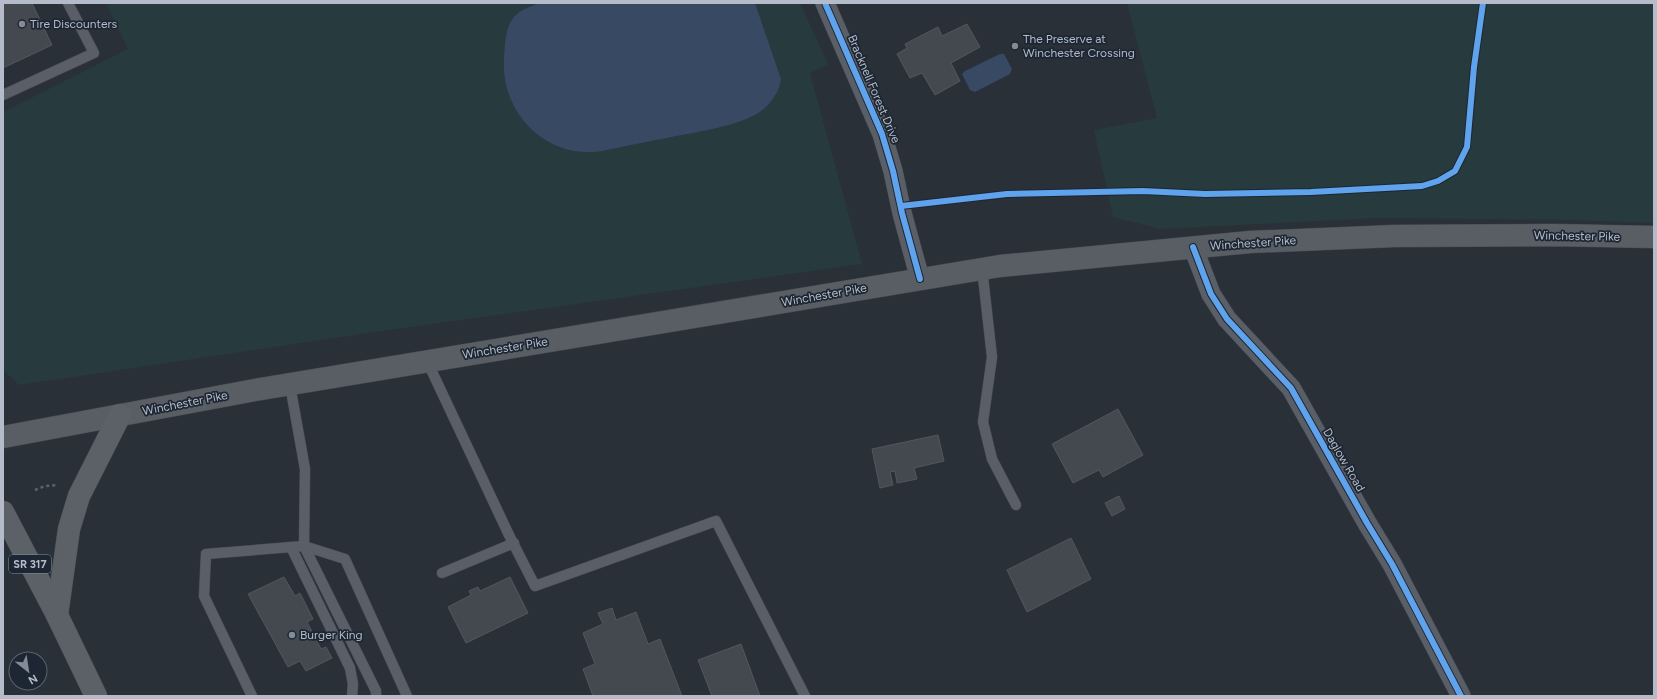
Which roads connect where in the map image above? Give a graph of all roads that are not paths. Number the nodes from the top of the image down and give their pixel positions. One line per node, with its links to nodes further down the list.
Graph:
1 (68, 3): 3 (lane)
2 (825, 3): 7 (street, Bracknell Forest Drive)
3 (3, 95)
4 (1654, 237): 5 (main road, Winchester Pike)
5 (1193, 247): 6 (main road, Winchester Pike); 25 (street, Daglow Road)
6 (982, 268): 7 (main road, Winchester Pike); 12 (lane)
7 (920, 279): 8 (main road, Winchester Pike)
8 (427, 361): 9 (main road, Winchester Pike); 14 (lane)
9 (290, 385): 10 (main road, Winchester Pike); 15 (lane)
10 (120, 415): 11 (main road, Winchester Pike); 18 (main road)
11 (3, 437)
12 (1016, 505)
13 (3, 512): 18 (main road, SR 317)
14 (514, 543): 17 (lane); 24 (lane)
15 (304, 546): 16 (lane); 22 (lane); 23 (lane)
16 (292, 547): 20 (lane); 21 (lane)
17 (442, 574)
18 (57, 615): 19 (main road, SR 317)
19 (96, 696)
20 (252, 696)
21 (352, 696)
22 (376, 696)
23 (407, 696)
24 (805, 696)
25 (1461, 696)

